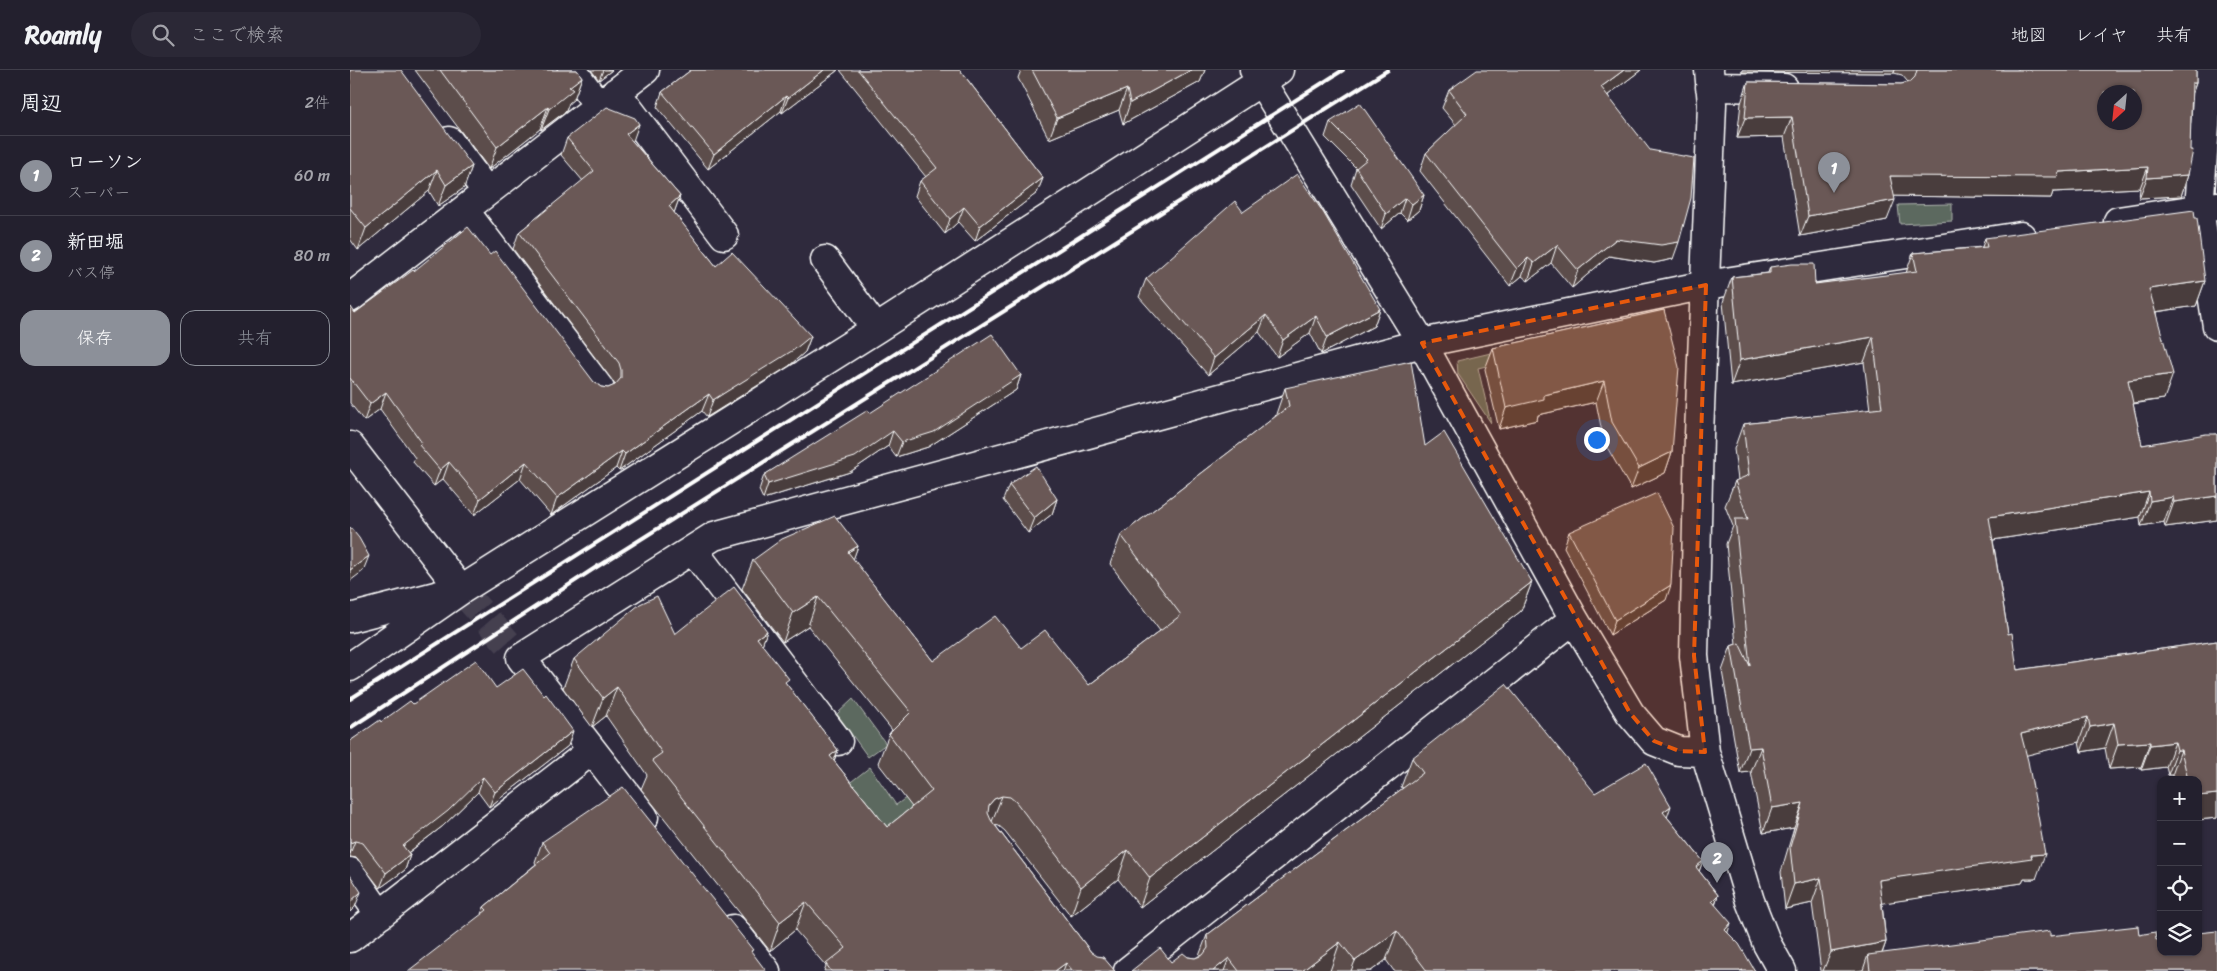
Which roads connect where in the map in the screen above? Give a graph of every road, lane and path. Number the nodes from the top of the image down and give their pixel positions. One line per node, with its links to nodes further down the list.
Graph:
1 (572, 70): 7 (street)
2 (645, 70): 7 (street)
3 (2209, 70): 10 (street)
4 (1265, 74): 19 (street); 20 (street)
5 (1710, 79): 6 (street); 16 (street)
6 (1807, 88)
7 (607, 99): 9 (street); 14 (street)
8 (435, 124): 9 (street)
9 (486, 192): 11 (street)
10 (2208, 207): 12 (street); 18 (street)
11 (464, 210): 17 (street); 21 (street)
12 (2091, 225)
13 (2041, 233): 16 (street)
14 (724, 235)
15 (825, 260): 19 (street)
16 (1706, 285): 20 (street); 30 (street)
17 (350, 298)
18 (2217, 326)
19 (876, 329): 24 (street)
20 (1422, 343): 23 (street); 26 (street)
21 (600, 389)
22 (350, 446): 24 (street)
23 (693, 550): 28 (street); 29 (street)
24 (461, 590): 25 (street); 27 (street)
25 (350, 618)
26 (1574, 619): 30 (street); 37 (street)
27 (350, 667)
28 (838, 741)
29 (591, 751): 31 (street); 34 (street)
30 (1705, 752): 38 (street)
31 (658, 834)
32 (350, 872): 34 (street)
33 (718, 910): 36 (street)
34 (380, 915): 35 (street)
35 (350, 938)
36 (766, 971)
37 (1128, 971)
38 (1782, 971)

